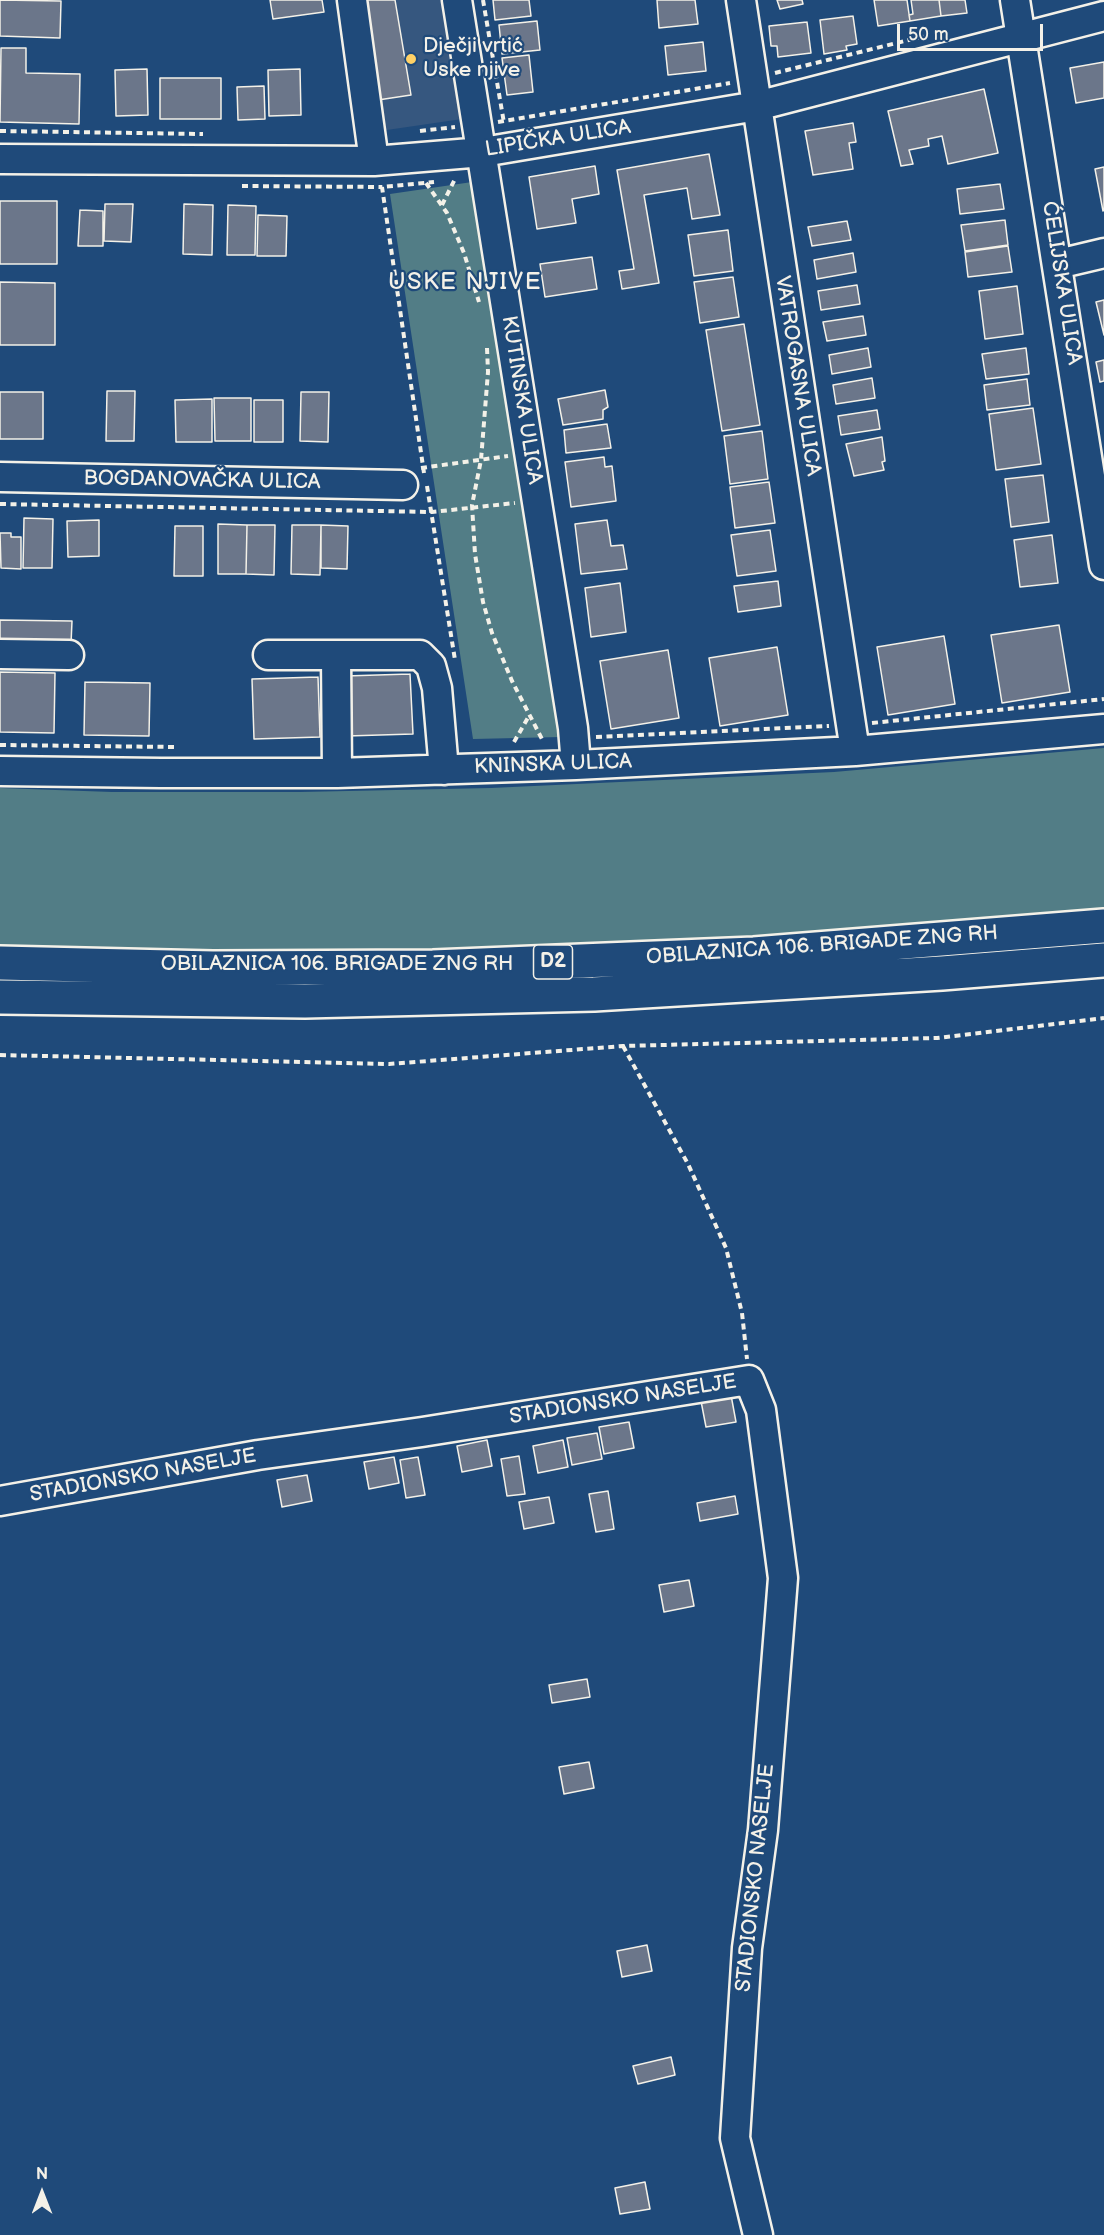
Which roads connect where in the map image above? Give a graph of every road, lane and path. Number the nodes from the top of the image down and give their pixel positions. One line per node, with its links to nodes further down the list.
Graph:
1 (352, 0): 15 (street)
2 (457, 0): 13 (street, KUTINSKA ULICA)
3 (483, 0): 13 (path)
4 (741, 0): 9 (street, VATROGASNA ULICA)
5 (1015, 0): 8 (street, ĆELIJSKA ULICA)
6 (1104, 16): 8 (street, LIPIČKA ULICA)
7 (925, 36): 9 (path)
8 (1021, 38): 9 (street, LIPIČKA ULICA); 22 (street, ĆELIJSKA ULICA)
9 (755, 92): 13 (street, LIPIČKA ULICA); 13 (path); 38 (street, VATROGASNA ULICA)
10 (0, 131): 12 (path)
11 (419, 132): 13 (path)
12 (204, 134)
13 (492, 144): 15 (street, LIPIČKA ULICA); 16 (path); 39 (street, KUTINSKA ULICA)
14 (0, 159): 15 (street, LIPIČKA ULICA)
15 (374, 161)
16 (455, 179): 17 (path); 20 (path)
17 (445, 180)
18 (436, 182): 19 (path)
19 (426, 183): 20 (path); 33 (path)
20 (442, 206): 23 (path)
21 (1104, 253): 22 (street)
22 (1058, 264): 27 (street, ĆELIJSKA ULICA)
23 (481, 309)
24 (486, 342): 34 (path)
25 (0, 477): 26 (street, BOGDANOVAČKA ULICA)
26 (403, 485)
27 (1099, 496): 28 (street, ĆELIJSKA ULICA)
28 (1104, 566)
29 (0, 654): 30 (street)
30 (69, 655)
31 (268, 655): 32 (street)
32 (336, 656): 40 (street); 42 (street)
33 (455, 662)
34 (529, 715): 36 (path); 37 (path)
35 (1104, 729): 38 (street, KNINSKA ULICA)
36 (543, 741)
37 (514, 742)
38 (855, 751): 39 (street, KNINSKA ULICA)
39 (576, 765): 40 (street, KNINSKA ULICA)
40 (444, 770): 42 (street, KNINSKA ULICA)
41 (0, 771): 42 (street, KNINSKA ULICA)
42 (337, 773)
43 (1104, 926): 45 (highway, OBILAZNICA 106. BRIGADE ZNG RH / D2)
44 (1104, 960): 46 (highway, OBILAZNICA 106. BRIGADE ZNG RH / D2)
45 (0, 963)
46 (0, 997)
47 (1104, 1018): 48 (path)
48 (623, 1046): 49 (path); 50 (path)
49 (0, 1055)
50 (749, 1380): 51 (street, STADIONSKO NASELJE); 52 (street, STADIONSKO NASELJE)
51 (0, 1501)
52 (758, 2235)

